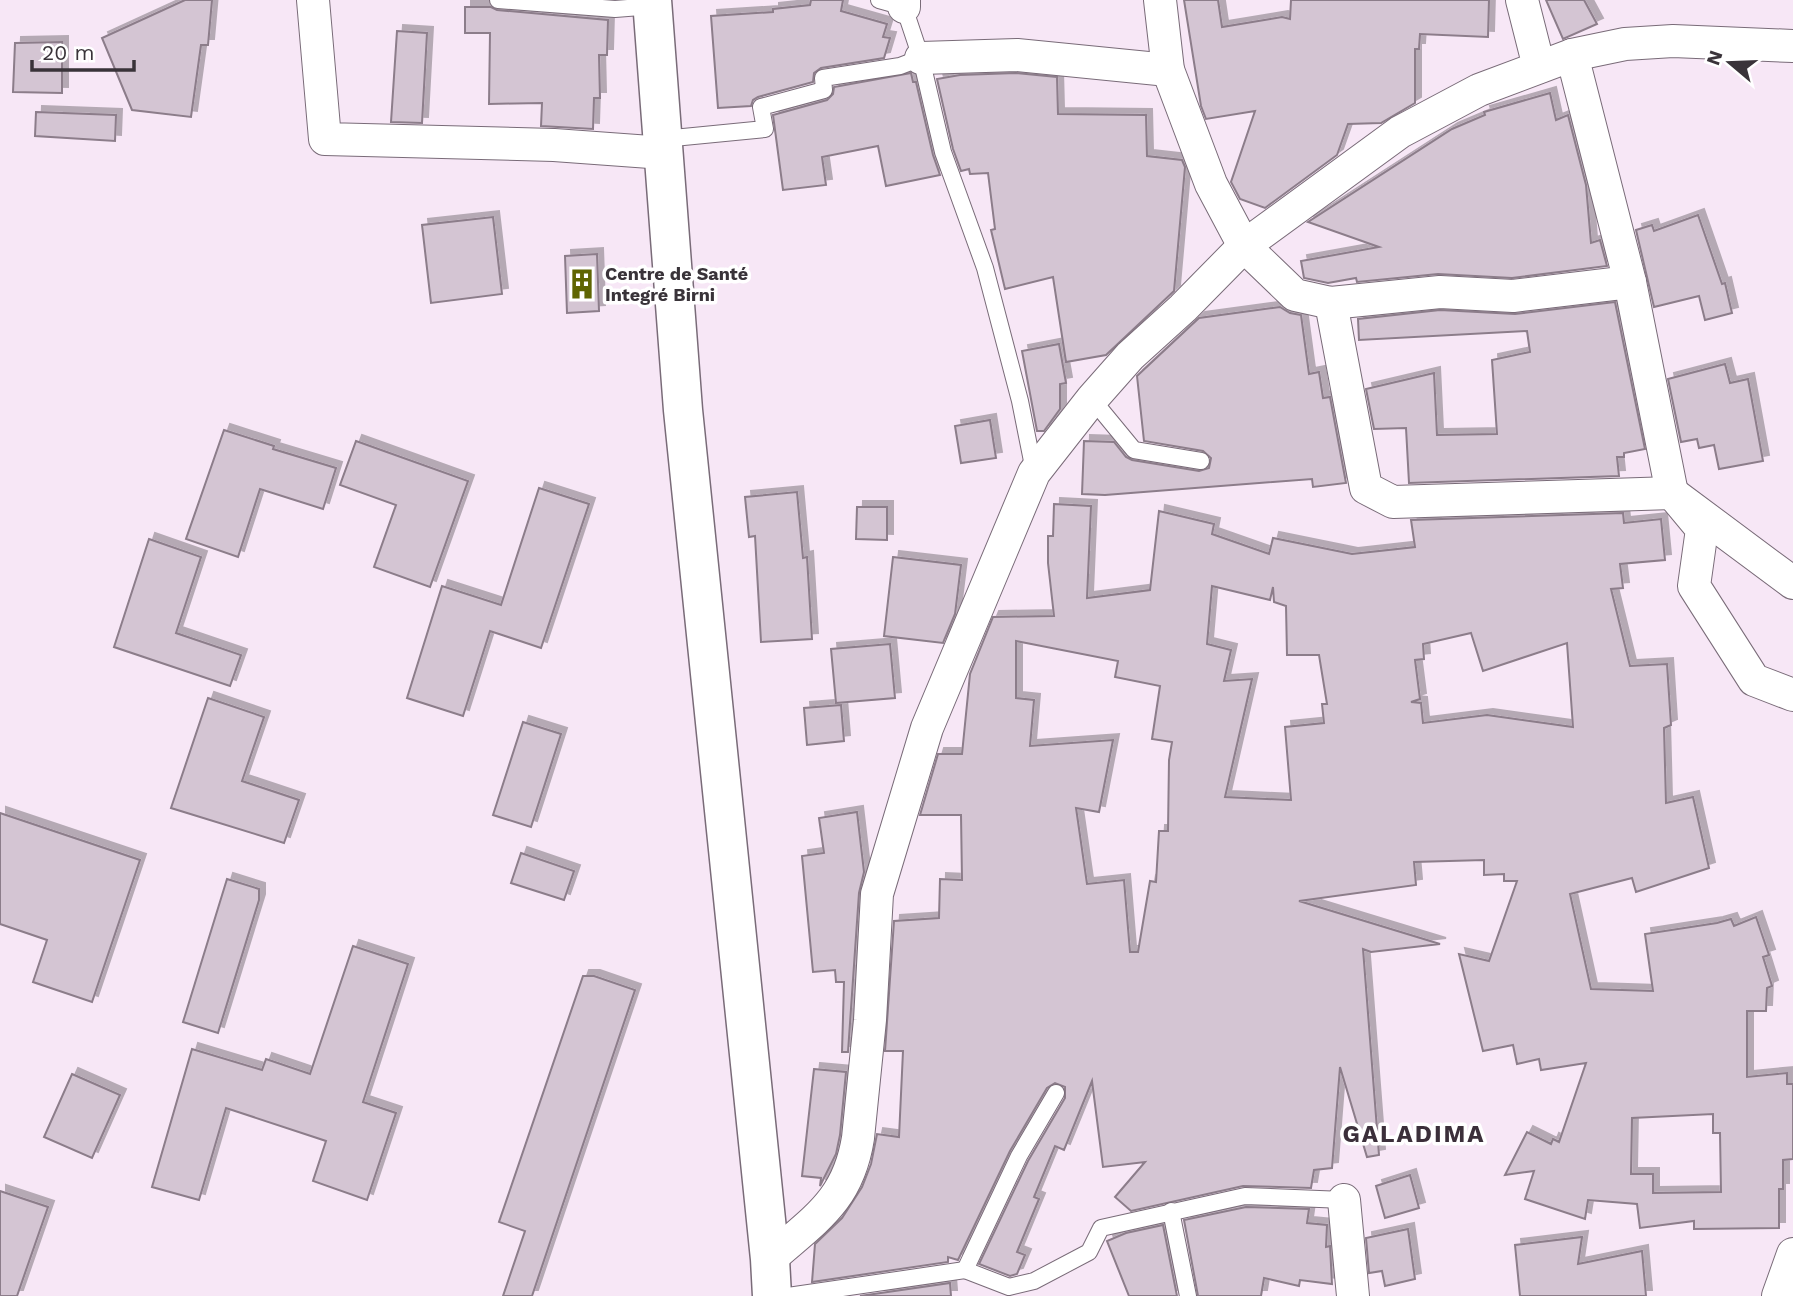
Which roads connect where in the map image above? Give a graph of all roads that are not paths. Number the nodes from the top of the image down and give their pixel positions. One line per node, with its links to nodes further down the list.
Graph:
1 (313, 0): 12 (street)
2 (498, 0): 6 (lane)
3 (1160, 0): 11 (street)
4 (1522, 0): 10 (street)
5 (896, 2): 9 (lane)
6 (653, 3): 12 (street)
7 (1793, 46): 8 (street)
8 (1572, 55): 10 (street); 14 (street)
9 (921, 58): 11 (street); 12 (lane); 18 (lane)
10 (1539, 67): 13 (street)
11 (1168, 70): 13 (street)
12 (663, 146): 27 (street)
13 (1244, 246): 15 (street); 16 (street)
14 (1630, 282): 15 (street); 19 (street)
15 (1331, 303): 19 (street)
16 (1092, 399): 17 (lane); 18 (street)
17 (1201, 461)
18 (1034, 473): 27 (street)
19 (1672, 493): 20 (street); 21 (street)
20 (1793, 583)
21 (1793, 695)
22 (1056, 1093): 26 (lane)
23 (1344, 1200): 24 (lane); 30 (street)
24 (1171, 1211): 26 (lane); 29 (lane)
25 (1793, 1254): 31 (street)
26 (965, 1270): 28 (lane)
27 (771, 1278)
28 (788, 1296)
29 (1188, 1296)
30 (1353, 1296)
31 (1778, 1296)

